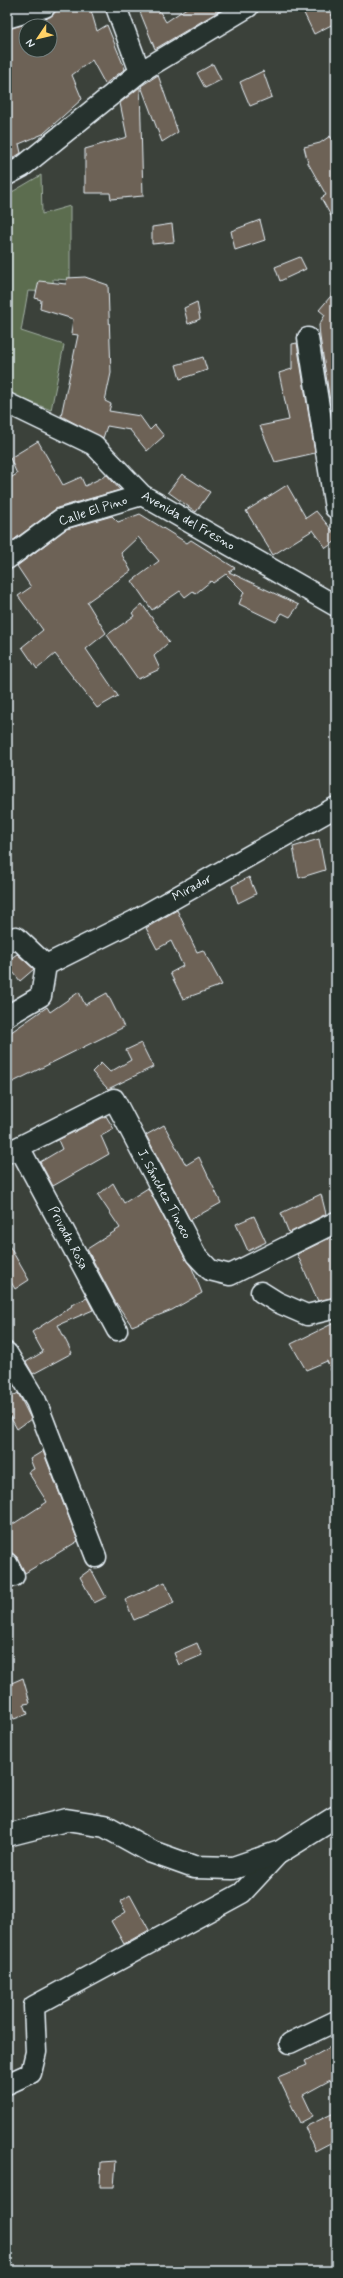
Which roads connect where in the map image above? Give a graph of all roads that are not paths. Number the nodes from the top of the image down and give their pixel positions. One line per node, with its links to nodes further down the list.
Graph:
1 (45, 7): 4 (street)
2 (116, 7): 5 (street)
3 (248, 7): 5 (street)
4 (7, 18)
5 (140, 72): 6 (street)
6 (7, 175)
7 (308, 338): 8 (street)
8 (327, 399): 11 (street)
9 (7, 403): 10 (street, Avenida del Fresno)
10 (142, 495): 12 (street, Calle El Pino); 13 (street, Avenida del Fresno)
11 (335, 508)
12 (7, 559)
13 (336, 606)
14 (336, 807): 16 (street, Mirador)
15 (7, 942): 16 (street)
16 (46, 966): 17 (street)
17 (7, 1016)
18 (13, 1150): 19 (street, J. Sánchez Tinoco); 22 (street, Privada Rosa)
19 (336, 1222)
20 (262, 1292): 21 (street)
21 (336, 1308)
22 (117, 1330)
23 (7, 1353): 24 (street)
24 (96, 1557)
25 (336, 1817): 27 (main road)
26 (7, 1835): 27 (main road)
27 (280, 1852): 30 (street)
28 (336, 2021): 29 (street)
29 (290, 2043)
30 (7, 2084)

